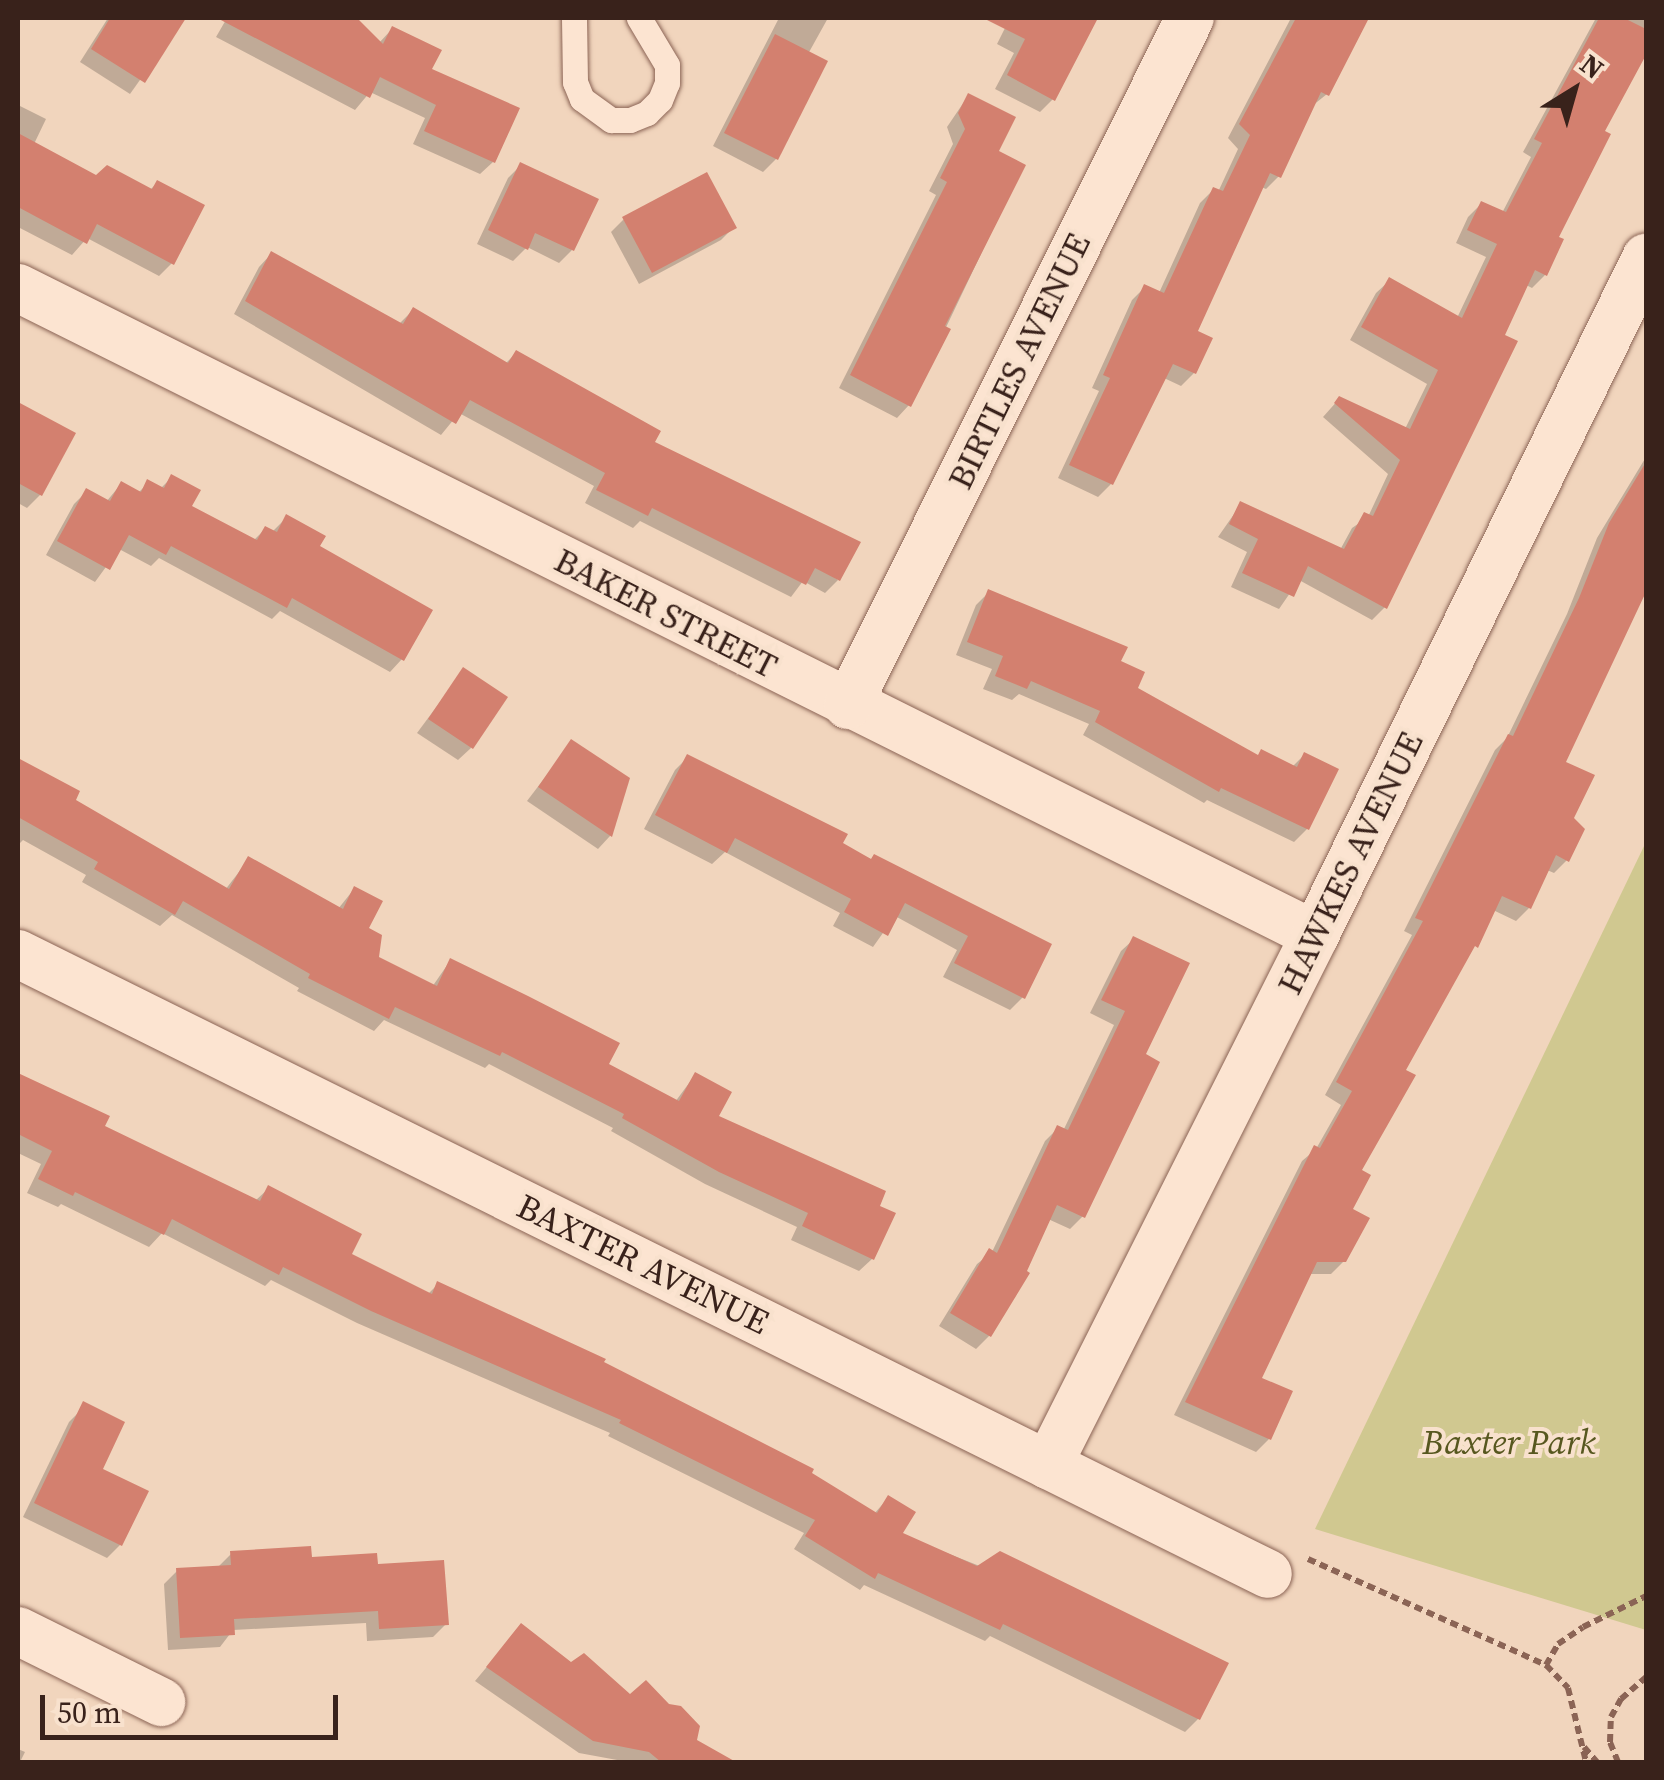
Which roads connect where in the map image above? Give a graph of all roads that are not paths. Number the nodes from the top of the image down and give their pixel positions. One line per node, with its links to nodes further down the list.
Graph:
1 (574, 18): 2 (lane)
2 (639, 18)
3 (1190, 18): 6 (street, BIRTLES AVENUE)
4 (1646, 258): 7 (street, HAWKES AVENUE)
5 (18, 288): 6 (street, BAKER STREET)
6 (848, 705): 7 (street, BAKER STREET)
7 (1315, 935): 9 (street, HAWKES AVENUE)
8 (18, 954): 9 (street, BAXTER AVENUE)
9 (1048, 1465): 10 (street, BAXTER AVENUE)
10 (1268, 1574)
11 (18, 1631): 12 (street)
12 (161, 1702)

